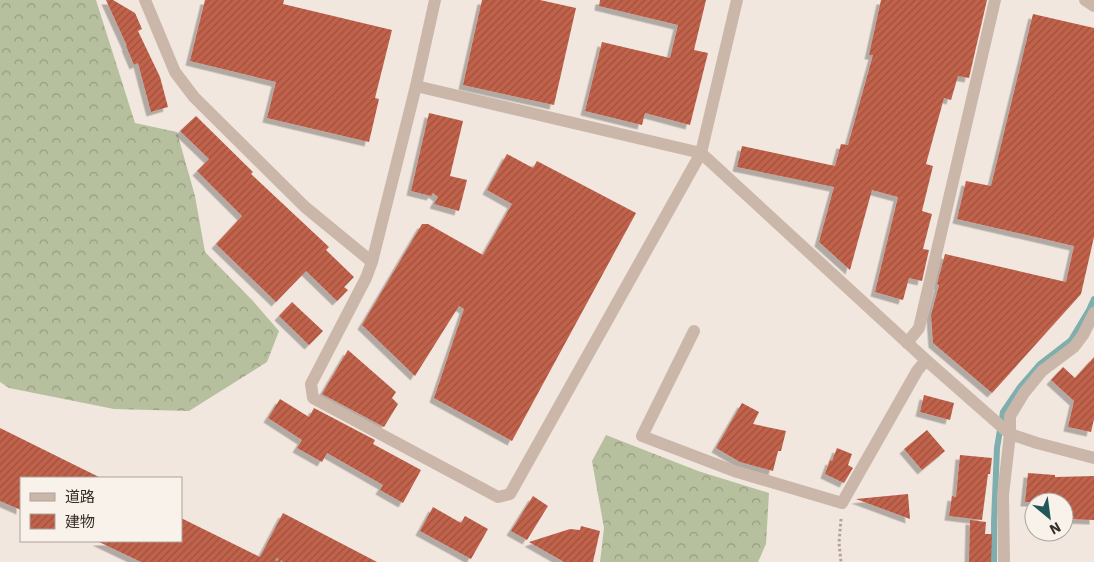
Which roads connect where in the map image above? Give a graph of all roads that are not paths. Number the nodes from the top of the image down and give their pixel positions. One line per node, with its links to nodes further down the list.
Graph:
1 (145, 0): 9 (street)
2 (435, 0): 7 (street)
3 (737, 0): 8 (street)
4 (995, 0): 12 (street)
5 (1085, 0): 6 (street)
6 (1094, 6)
7 (416, 86): 8 (street); 9 (street)
8 (701, 153): 9 (street); 12 (street)
9 (372, 262)
10 (1094, 313): 14 (street)
11 (694, 331): 13 (street)
12 (907, 343): 13 (street)
13 (926, 360): 14 (street)
14 (1010, 434): 15 (street); 16 (street)
15 (1094, 458)
16 (1004, 562)

